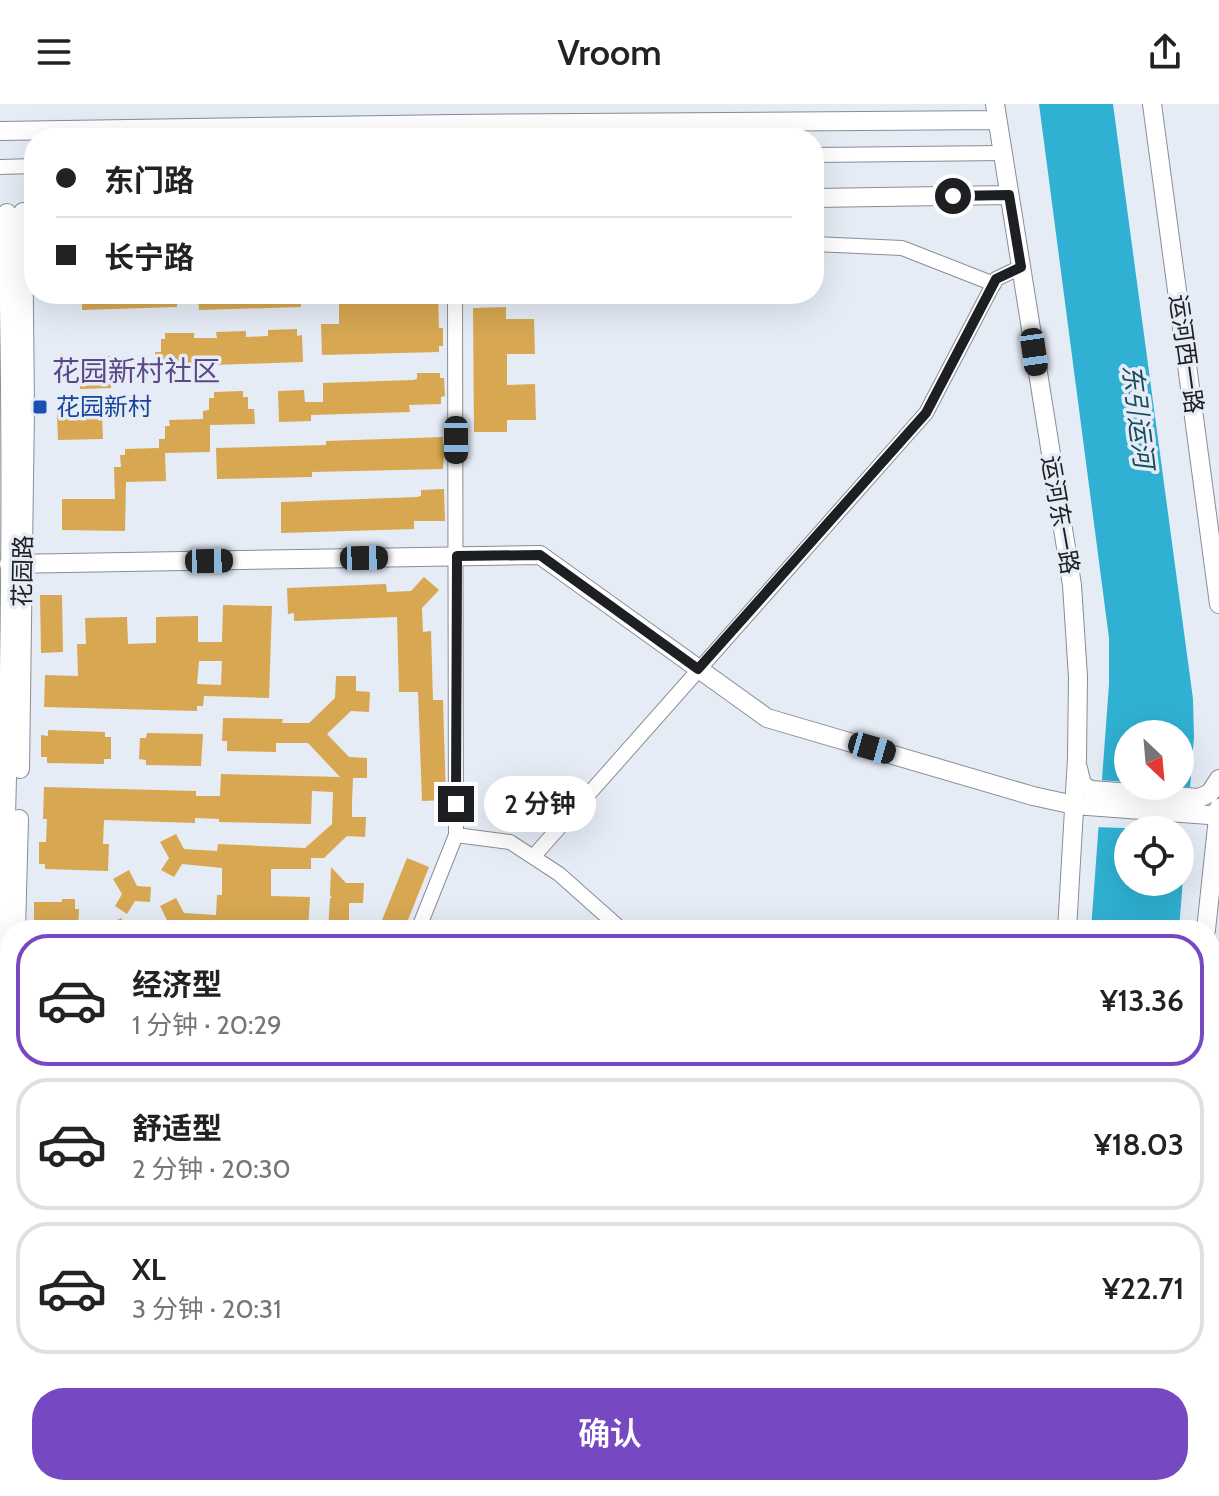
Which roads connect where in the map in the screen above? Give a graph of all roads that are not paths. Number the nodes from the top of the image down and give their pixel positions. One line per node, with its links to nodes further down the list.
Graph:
1 (1152, 104): 19 (street, 运河西一路)
2 (996, 112): 3 (street); 6 (street, 运河东一路)
3 (540, 128)
4 (0, 131): 5 (street)
5 (24, 131)
6 (1003, 153): 7 (street); 10 (street, 运河东一路)
7 (824, 155)
8 (24, 166): 9 (street)
9 (0, 167)
10 (1009, 195): 11 (street); 14 (street, 运河东一路)
11 (824, 198)
12 (16, 212): 18 (street, 花园路)
13 (824, 244): 15 (street)
14 (1021, 267): 15 (street); 22 (street, 运河东一路)
15 (994, 284): 20 (street)
16 (455, 304): 17 (street)
17 (457, 556): 18 (street); 20 (street); 28 (street)
18 (16, 565): 21 (street, 花园路)
19 (1219, 604)
20 (698, 669): 25 (street); 29 (street)
21 (10, 678): 30 (street, 花园路); 31 (street, 花园路)
22 (1077, 758): 24 (street); 25 (street, 运河东一路)
23 (1219, 779): 26 (street)
24 (1097, 799): 25 (street); 26 (street)
25 (1074, 805): 34 (street, 运河东一路)
26 (1197, 806): 27 (street)
27 (1219, 812): 35 (street)
28 (456, 835): 29 (street); 32 (street)
29 (533, 857): 33 (street)
30 (3, 920)
31 (16, 920)
32 (422, 920)
33 (611, 920)
34 (1068, 920)
35 (1207, 920)

